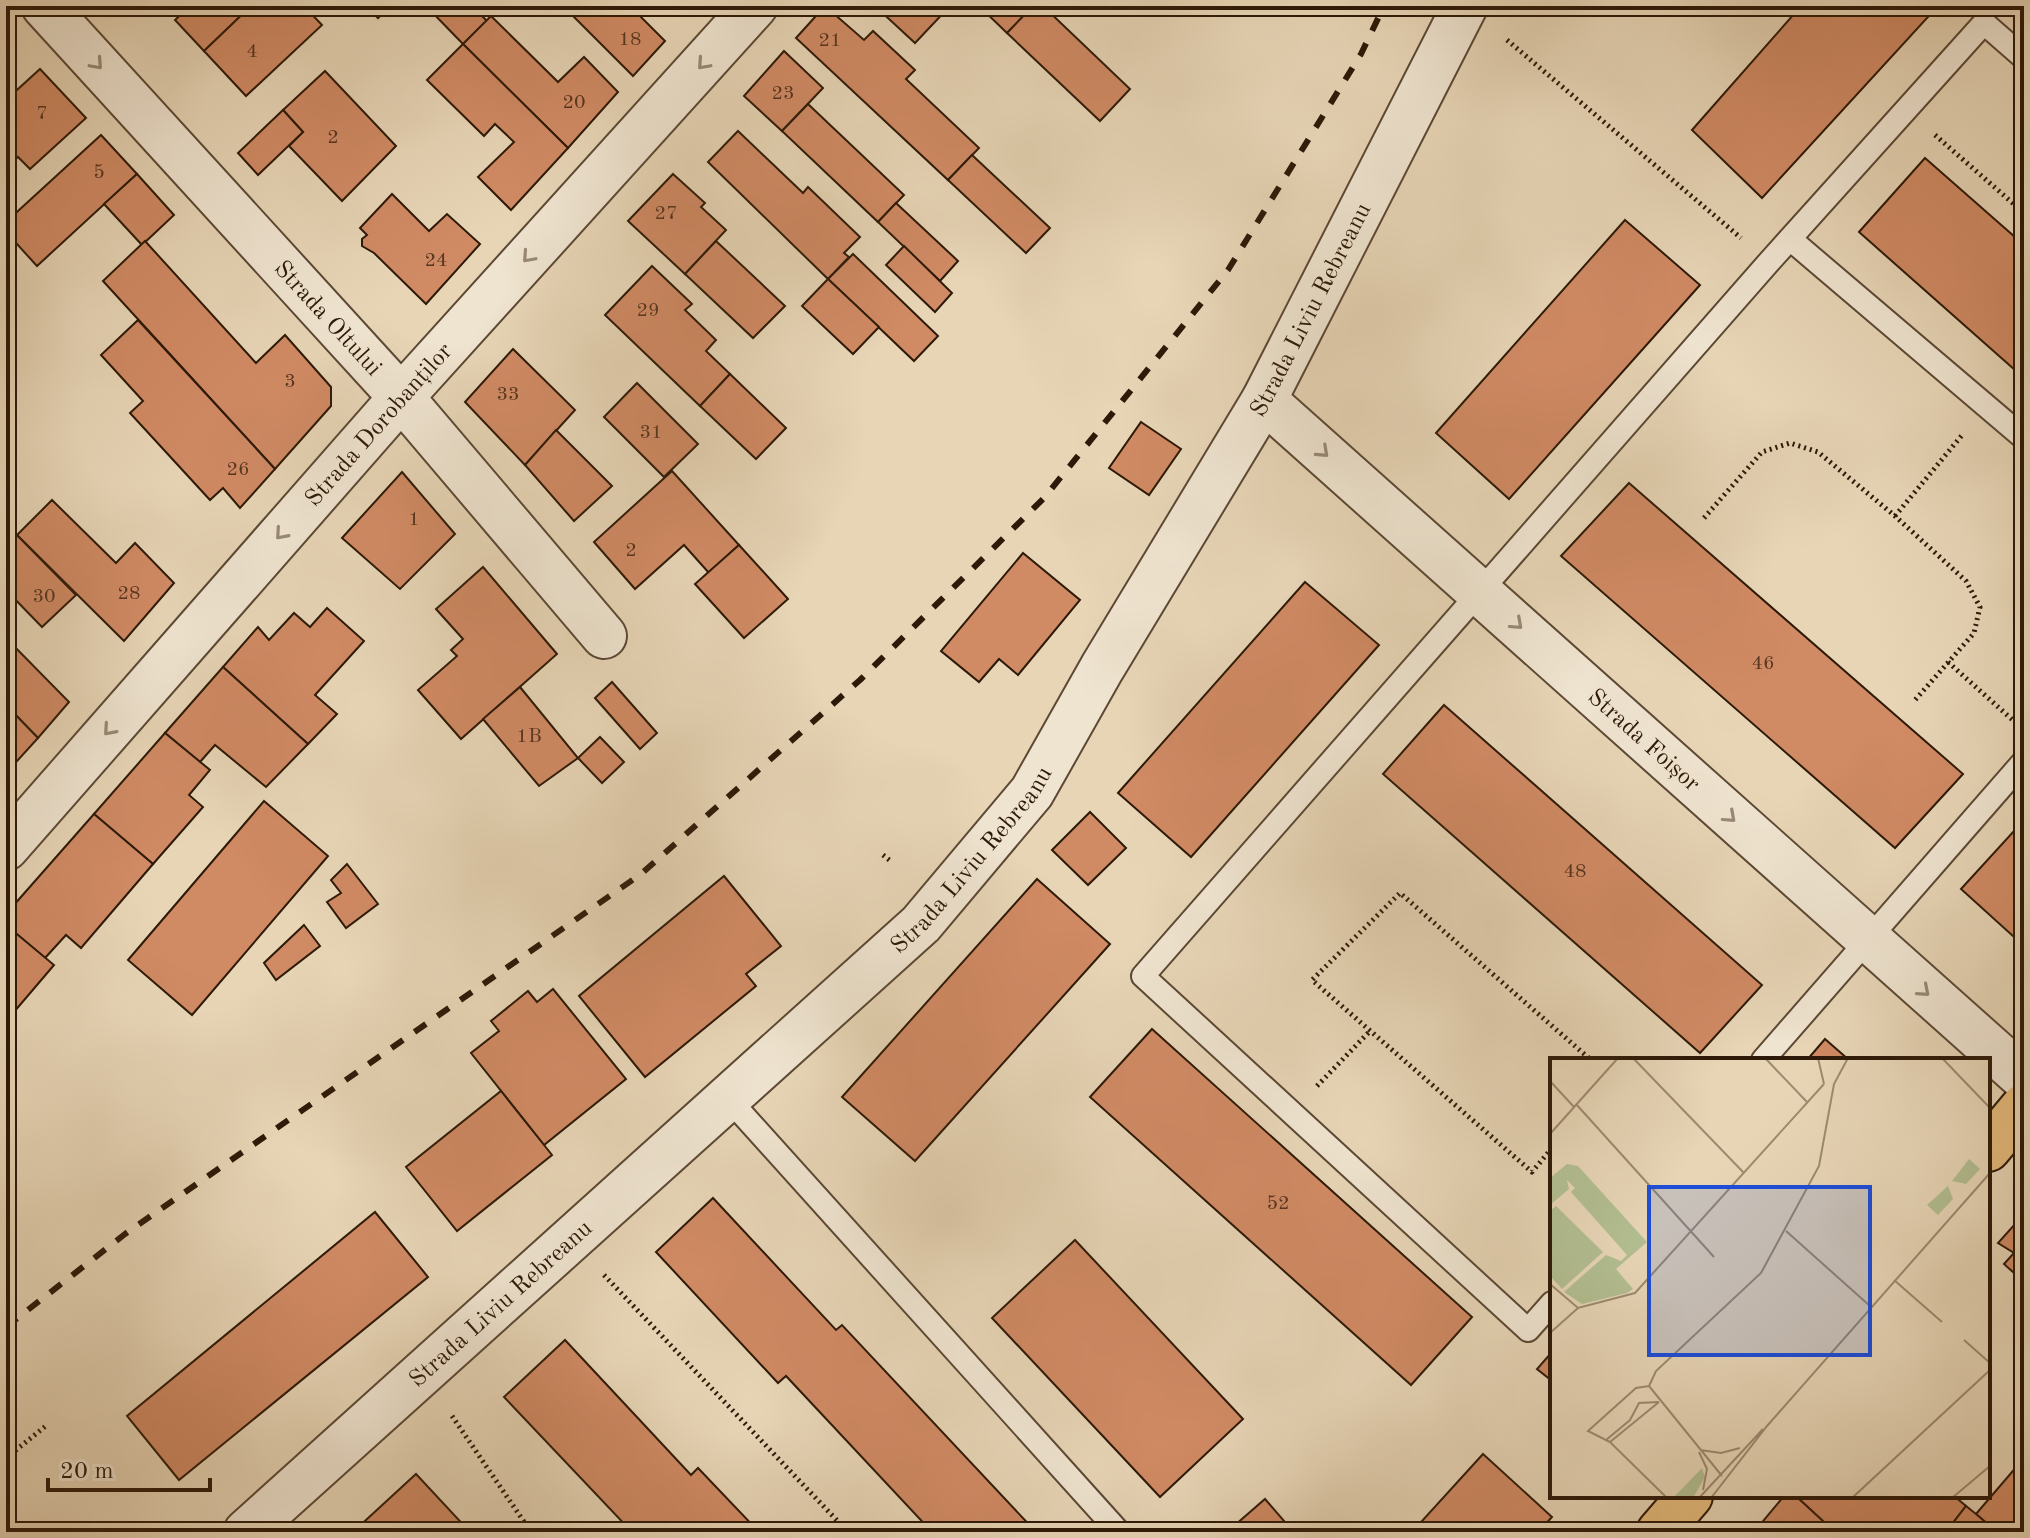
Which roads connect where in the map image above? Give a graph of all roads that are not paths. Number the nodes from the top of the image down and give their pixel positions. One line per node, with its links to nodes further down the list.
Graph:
1 (44, 6): 6 (street, Strada Oltului, one-way to 6)
2 (755, 6): 6 (street, Strada Dorobanților, one-way to 6)
3 (1465, 6): 7 (street, Strada Liviu Rebreanu)
4 (2024, 58): 5 (lane)
5 (1790, 239): 8 (lane); 9 (lane)
6 (401, 397): 10 (street, Strada Oltului); 12 (street, Strada Dorobanților, one-way to 12)
7 (1264, 400): 9 (street, Strada Foișor, one-way to 9); 16 (street, Strada Liviu Rebreanu)
8 (2024, 438)
9 (1482, 593): 13 (street, Strada Foișor, one-way to 13); 19 (lane)
10 (604, 636)
11 (2024, 761): 13 (lane)
12 (6, 848)
13 (1867, 941): 14 (lane); 15 (street, Strada Foișor, one-way to 15)
14 (1765, 1058)
15 (2024, 1078)
16 (726, 1096): 21 (street, Strada Liviu Rebreanu); 22 (lane)
17 (2024, 1106): 18 (main road)
18 (1990, 1147)
19 (1550, 1305)
20 (1688, 1498): 23 (main road)
21 (246, 1532)
22 (1119, 1532)
23 (1659, 1532)

